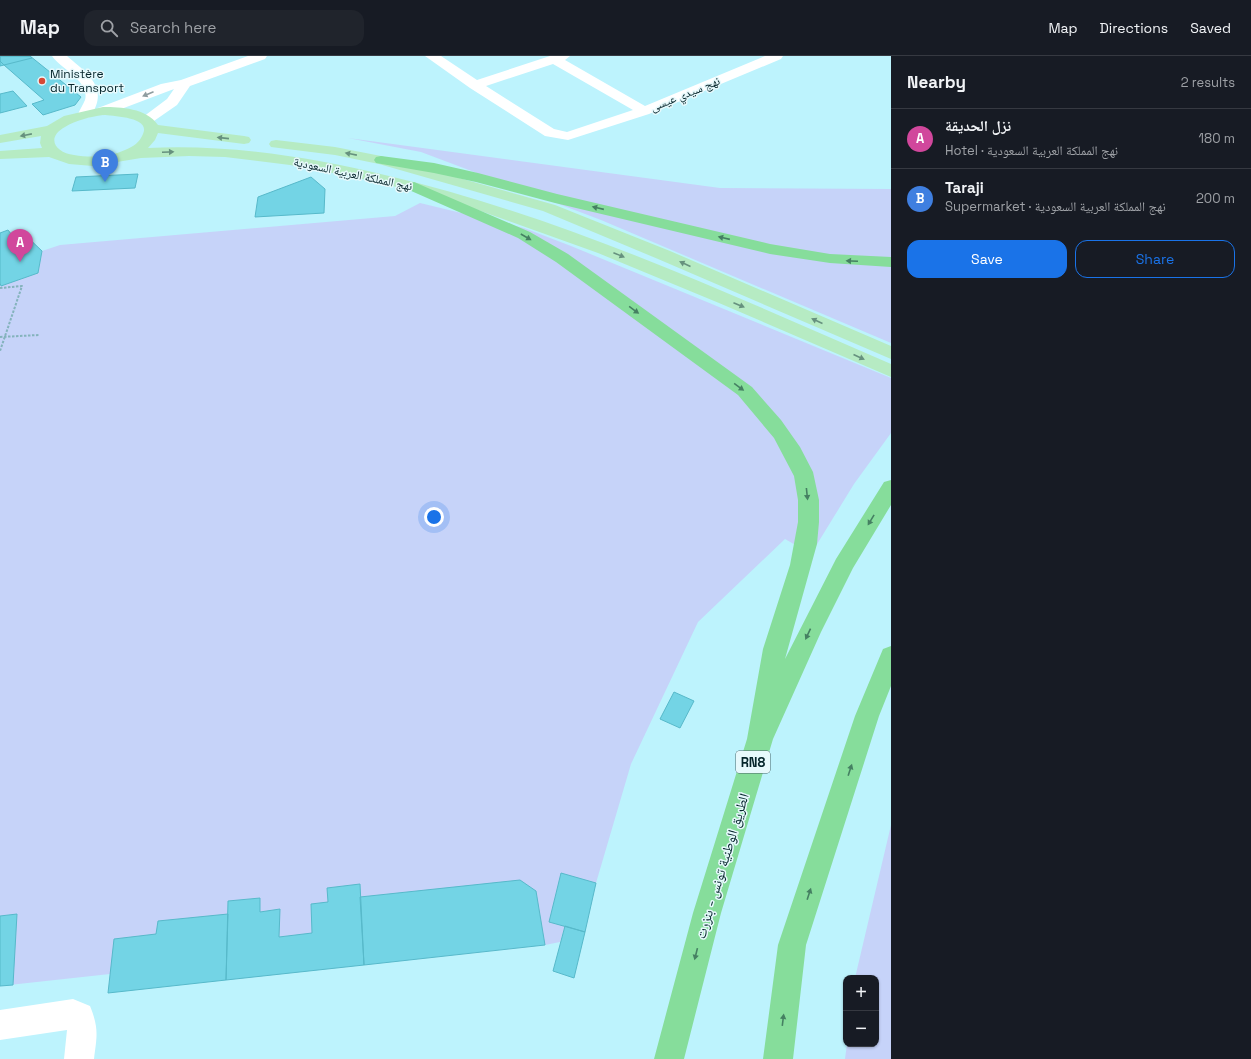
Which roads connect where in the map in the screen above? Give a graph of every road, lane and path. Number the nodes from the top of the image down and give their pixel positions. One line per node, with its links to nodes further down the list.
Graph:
1 (59, 56): 10 (street)
2 (260, 56): 6 (street)
3 (432, 56): 7 (street)
4 (776, 56): 9 (street, نهج سيدي عيسى)
5 (558, 58): 7 (street); 9 (street, نهج سيدي عيسى)
6 (186, 83): 8 (street, one-way to 8); 11 (street)
7 (475, 85): 9 (street)
8 (103, 111): 10 (main road, نهج المملكة العربية السعودية); 11 (main road, نهج المملكة العربية السعودية)
9 (644, 111)
10 (85, 114): 12 (main road, نهج المملكة العربية السعودية)
11 (149, 124): 15 (main road, نهج المملكة العربية السعودية); 17 (main road, نهج المملكة العربية السعودية, one-way to 11)
12 (52, 130): 13 (main road, نهج المملكة العربية السعودية, one-way to 13); 14 (main road)
13 (0, 139)
14 (52, 152): 15 (main road, نهج المملكة العربية السعودية); 16 (main road, نهج المملكة العربية السعودية)
15 (129, 154): 18 (main road, نهج المملكة العربية السعودية, one-way to 18)
16 (0, 155)
17 (381, 160): 19 (highway, one-way to 17); 25 (main road, نهج المملكة العربية السعودية, one-way to 17)
18 (414, 187): 26 (main road, نهج المملكة العربية السعودية, one-way to 26); 29 (highway, one-way to 29)
19 (891, 262)
20 (0, 288): 23 (path)
21 (39, 335): 23 (path)
22 (0, 337): 23 (path)
23 (4, 337): 24 (path)
24 (0, 351)
25 (891, 353)
26 (891, 371)
27 (891, 487): 29 (highway, الطريق الوطنية تونس - بنزرت / RN8, one-way to 29)
28 (891, 656): 33 (highway, one-way to 28)
29 (760, 739): 32 (highway, الطريق الوطنية تونس - بنزرت / RN8, one-way to 32)
30 (0, 1025): 31 (street)
31 (79, 1059)
32 (669, 1059)
33 (778, 1059)

